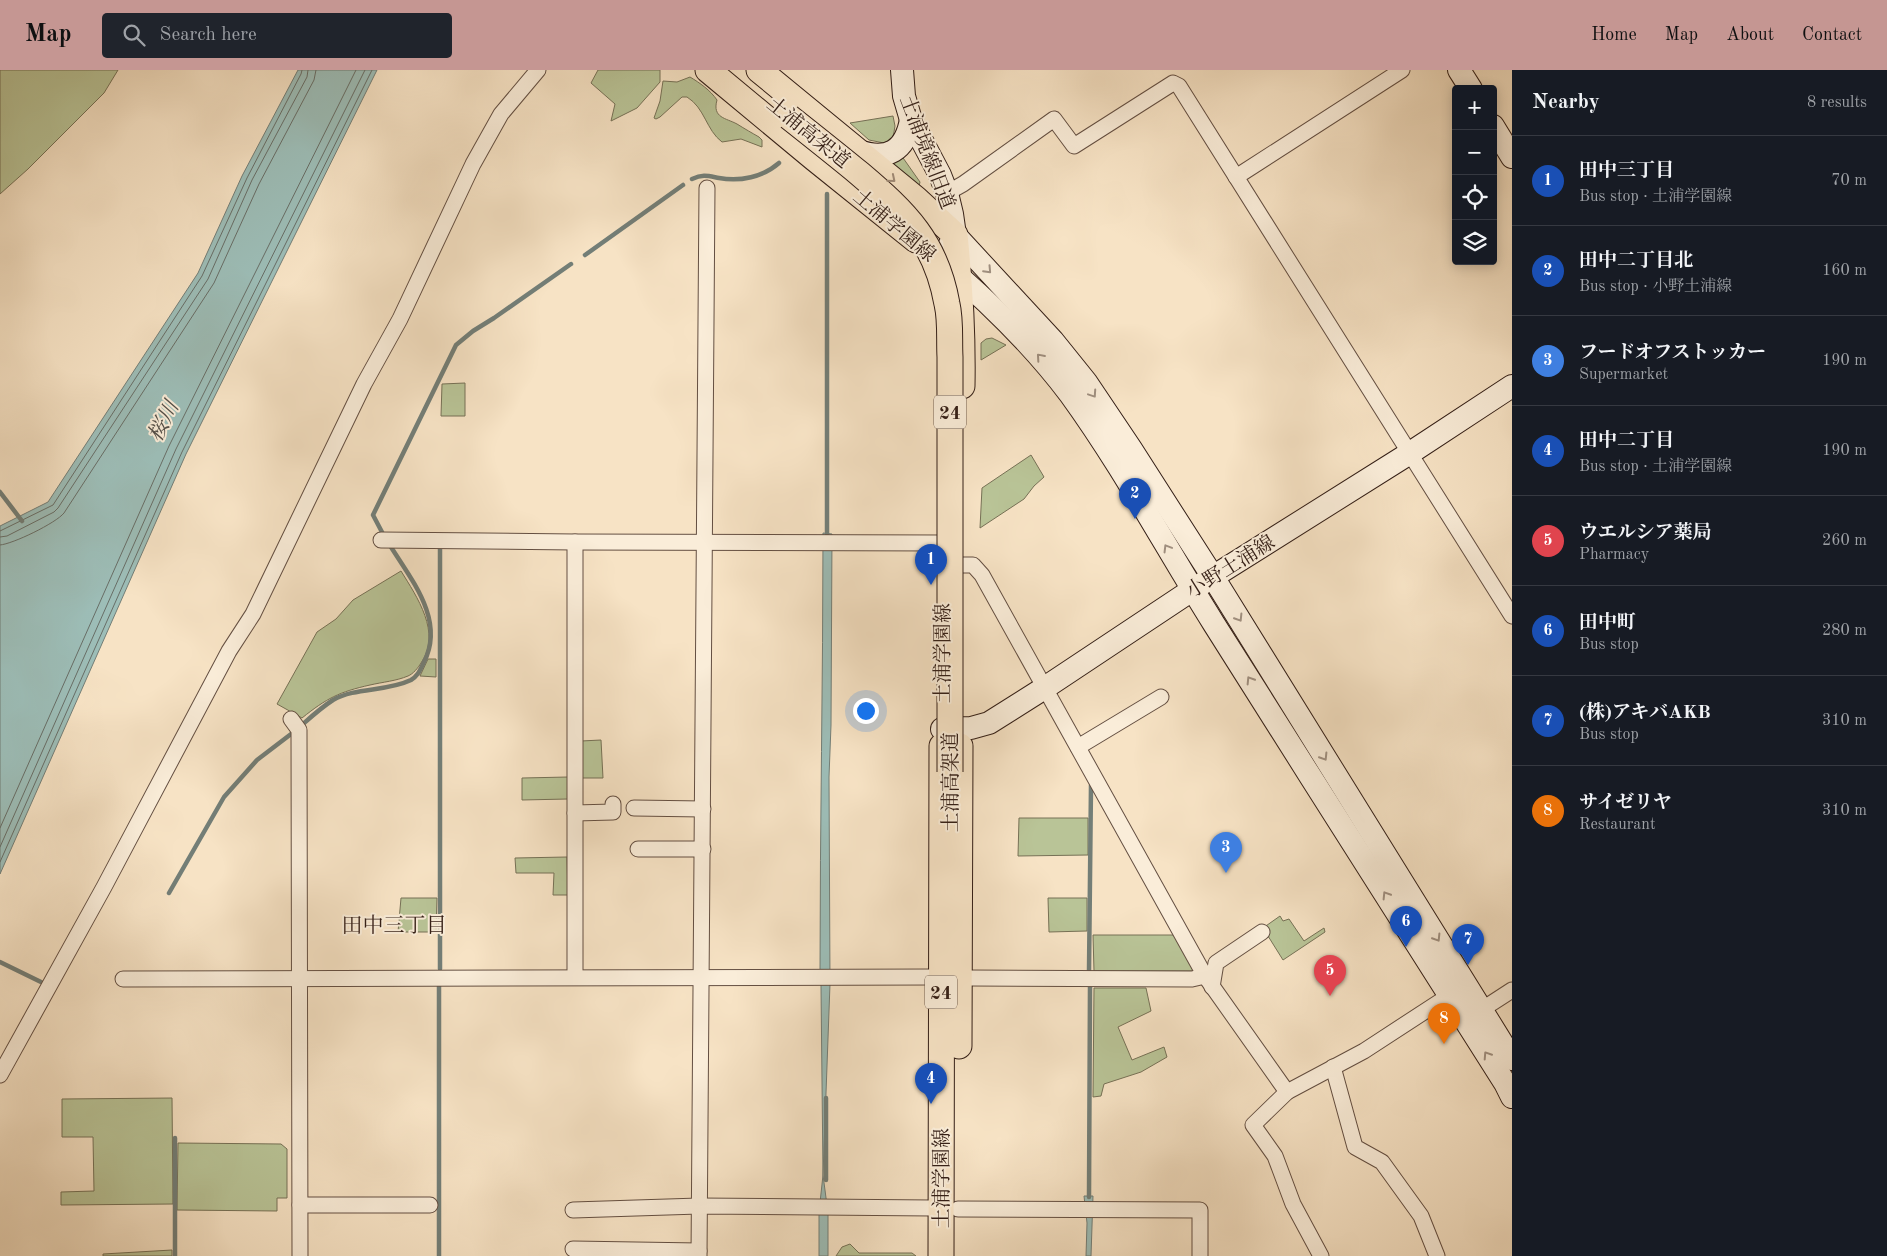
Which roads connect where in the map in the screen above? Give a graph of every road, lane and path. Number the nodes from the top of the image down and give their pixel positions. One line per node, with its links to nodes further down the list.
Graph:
1 (538, 70): 52 (street)
2 (708, 70): 17 (main road, 土浦学園線)
3 (732, 70): 65 (main road, 土浦高架道 / 24, bridge)
4 (759, 70): 11 (main road, 土浦学園線)
5 (902, 70): 9 (street, 土浦境線旧道)
6 (1402, 70): 13 (street)
7 (1460, 70): 8 (street)
8 (1469, 85)
9 (911, 120): 11 (street); 15 (street, 土浦境線旧道)
10 (1495, 130): 12 (street)
11 (858, 151): 16 (main road, 土浦学園線, one-way to 16)
12 (1512, 157)
13 (1236, 177): 15 (street); 19 (street)
14 (706, 188): 21 (street)
15 (947, 193): 16 (street, 土浦境線旧道)
16 (955, 235): 17 (main road, 土浦学園線 / 24); 25 (street, one-way to 25)
17 (950, 269): 23 (main road, 土浦学園線 / 24); 24 (main road, 土浦学園線 / 24); 26 (street, one-way to 17)
18 (1512, 386): 19 (street, 小野土浦線)
19 (1410, 453): 25 (street, 小野土浦線); 27 (street)
20 (381, 540): 22 (street)
21 (705, 541): 22 (street); 23 (street); 35 (street)
22 (575, 542): 36 (street)
23 (943, 543): 31 (main road, 土浦学園線 / 24)
24 (960, 565): 28 (street); 31 (main road, 土浦学園線 / 24)
25 (1213, 577): 26 (street, 小野土浦線); 47 (street, one-way to 47)
26 (1192, 590): 28 (street, 小野土浦線); 47 (street, one-way to 26)
27 (1512, 616)
28 (1046, 687): 31 (street, 小野土浦線); 32 (street)
29 (1162, 697): 32 (street)
30 (291, 719): 45 (street)
31 (951, 729): 59 (main road, 土浦学園線 / 24); 64 (main road, 土浦学園線 / 24)
32 (1078, 747): 46 (street)
33 (614, 804): 36 (street)
34 (634, 808): 35 (street)
35 (703, 809): 38 (street)
36 (575, 813): 40 (street)
37 (638, 849): 38 (street)
38 (702, 849): 41 (street)
39 (1262, 932): 46 (street)
40 (575, 977): 41 (street); 45 (street)
41 (702, 977): 42 (street); 57 (street)
42 (932, 977)
43 (970, 978): 46 (street)
44 (123, 979): 45 (street)
45 (299, 979): 55 (street)
46 (1209, 981): 53 (street)
47 (1458, 990): 49 (street); 51 (street)
48 (1512, 990): 49 (street)
49 (1473, 1015): 50 (street); 54 (street, one-way to 49)
50 (1512, 1058)
51 (1333, 1068): 53 (street); 69 (street)
52 (0, 1075)
53 (1287, 1092): 68 (street)
54 (1512, 1097)
55 (300, 1205): 56 (street); 63 (street)
56 (430, 1205)
57 (699, 1206): 58 (street); 60 (street); 62 (street)
58 (932, 1208)
59 (958, 1209): 66 (main road, 土浦学園線 / 24); 67 (street)
60 (573, 1210)
61 (573, 1249): 62 (street)
62 (699, 1253)
63 (300, 1256)
64 (942, 1256)
65 (950, 1256)
66 (958, 1256)
67 (1200, 1256)
68 (1321, 1256)
69 (1437, 1256)

